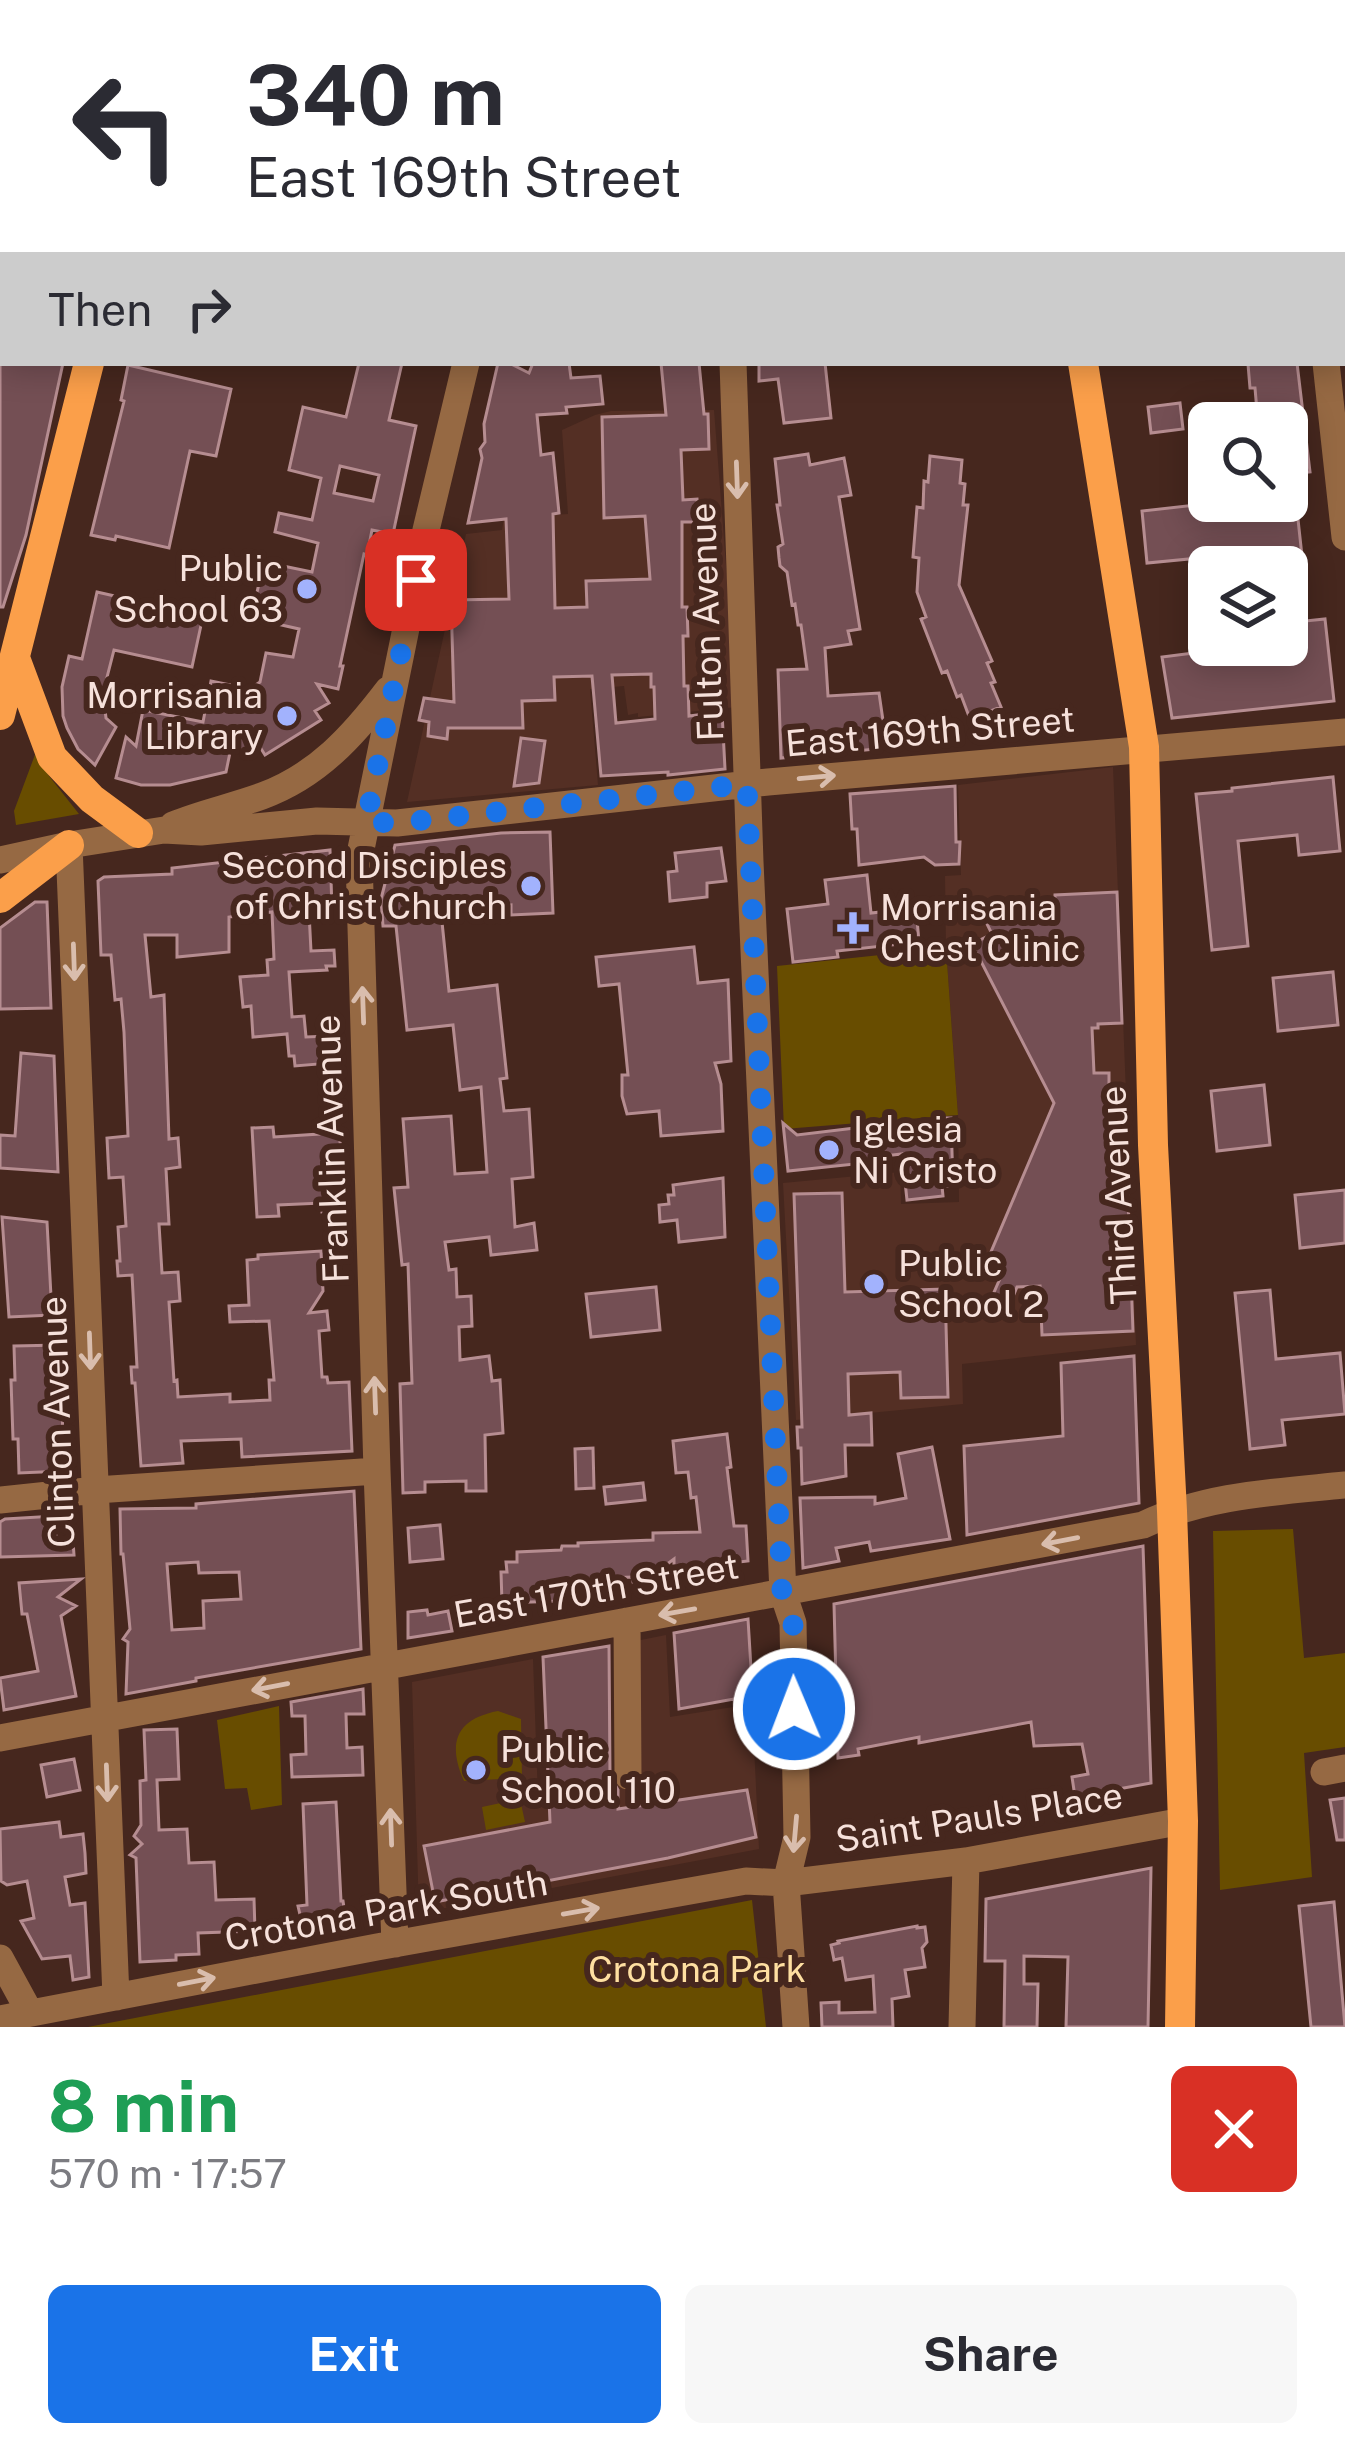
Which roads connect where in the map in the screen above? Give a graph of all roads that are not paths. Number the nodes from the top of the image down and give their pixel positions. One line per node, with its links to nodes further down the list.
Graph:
1 (88, 366): 7 (main road)
2 (465, 366): 8 (street, Franklin Avenue)
3 (733, 366): 12 (street, Fulton Avenue, one-way to 12)
4 (1084, 366): 11 (main road, Third Avenue)
5 (1326, 366): 6 (street)
6 (1345, 537)
7 (14, 658): 9 (main road); 14 (main road)
8 (394, 682): 13 (street, Franklin Avenue); 14 (street, East 169th Street)
9 (0, 715)
10 (1345, 732): 11 (street, East 169th Street)
11 (1144, 747): 12 (street, East 169th Street, one-way to 11); 22 (main road, Third Avenue)
12 (747, 784): 13 (street, East 169th Street); 23 (street, Fulton Avenue)
13 (366, 822): 14 (street, East 169th Street); 18 (street, Franklin Avenue, one-way to 13)
14 (151, 831): 15 (street, East 169th Street)
15 (69, 845): 16 (street, East 169th Street); 17 (main road); 20 (street, Clinton Avenue, one-way to 20)
16 (0, 860)
17 (0, 898)
18 (377, 1471): 20 (street); 25 (street, Franklin Avenue)
19 (1345, 1484): 22 (street, East 170th Street)
20 (96, 1490): 21 (street); 26 (street, Clinton Avenue)
21 (0, 1500)
22 (1172, 1511): 23 (street, East 170th Street, one-way to 23); 29 (main road, Third Avenue)
23 (782, 1593): 24 (street, East 170th Street, one-way to 24); 31 (street, Fulton Avenue, one-way to 31)
24 (627, 1621): 25 (street, East 170th Street); 28 (street)
25 (385, 1666): 26 (street, East 170th Street, one-way to 26); 32 (street, Franklin Avenue, one-way to 25)
26 (104, 1718): 27 (street, East 170th Street); 34 (street, Clinton Avenue, one-way to 34)
27 (0, 1738)
28 (628, 1776)
29 (1183, 1821): 30 (street, Saint Pauls Place); 39 (main road, Third Avenue)
30 (966, 1861): 31 (street, Saint Pauls Place); 38 (street)
31 (786, 1883): 32 (street, Crotona Park South, one-way to 31); 37 (street, Fulton Avenue)
32 (395, 1943): 34 (street, Crotona Park South, one-way to 32)
33 (0, 1958): 35 (street)
34 (116, 1997): 35 (street, Crotona Park South)
35 (30, 2012): 36 (street, Crotona Park South)
36 (0, 2019)
37 (796, 2027)
38 (962, 2027)
39 (1180, 2027)

